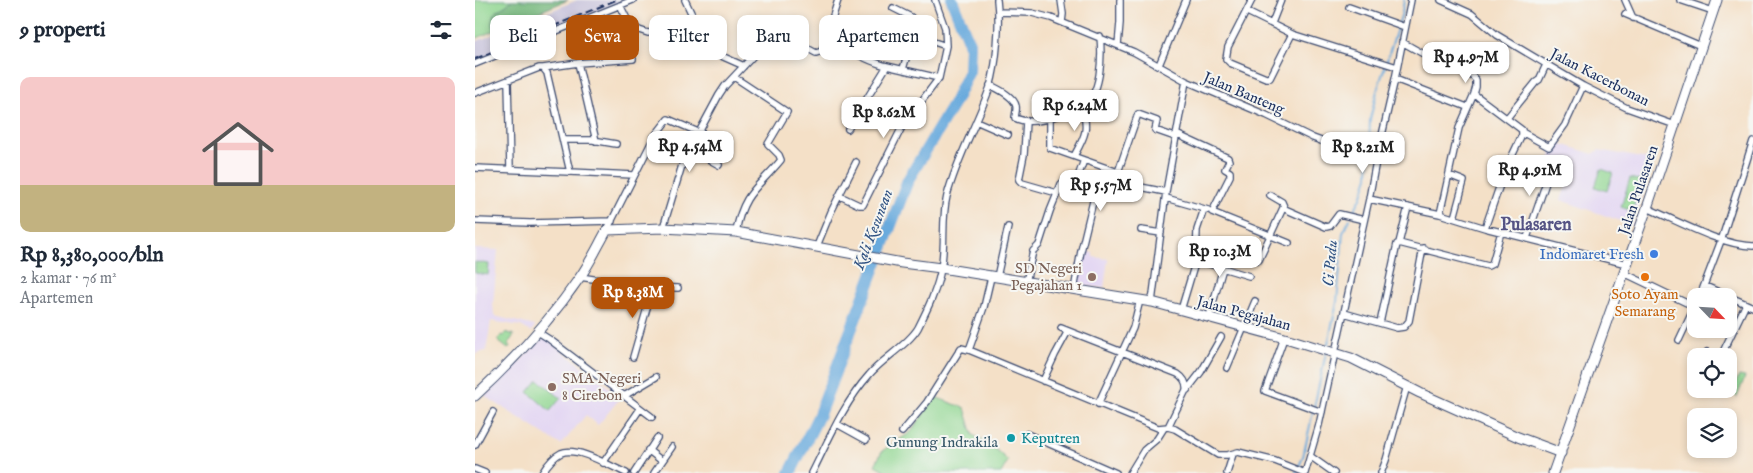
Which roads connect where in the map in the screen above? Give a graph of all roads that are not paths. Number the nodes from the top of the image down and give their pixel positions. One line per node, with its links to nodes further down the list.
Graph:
1 (633, 0): 16 (street)
2 (685, 0): 23 (street)
3 (838, 0): 24 (street)
4 (935, 0): 36 (street)
5 (997, 0): 20 (street)
6 (1061, 0): 27 (street)
7 (1120, 0): 35 (street)
8 (1186, 0): 45 (street)
9 (1252, 0): 21 (street)
10 (1281, 0): 28 (street)
11 (1411, 0): 29 (street)
12 (1441, 0): 46 (street, Jalan Kacerbonan)
13 (1625, 0): 26 (street)
14 (1680, 0): 19 (street)
15 (1717, 0): 19 (street, Jalan Pulasaren)
16 (620, 5): 30 (street); 44 (street)
17 (1349, 7): 29 (street)
18 (893, 8): 25 (street)
19 (1713, 11): 37 (street, Jalan Pulasaren)
20 (998, 12): 27 (street, Jalan Banteng); 57 (street)
21 (1247, 12): 28 (street); 31 (street)
22 (1625, 14): 26 (street)
23 (692, 15)
24 (833, 15)
25 (907, 15)
26 (1633, 18): 37 (street)
27 (1061, 22): 32 (street, Jalan Banteng)
28 (1272, 23): 31 (street)
29 (1401, 25): 33 (street)
30 (649, 33)
31 (1292, 34): 49 (street)
32 (1100, 36): 35 (street, Jalan Banteng); 62 (street)
33 (1402, 42): 49 (street); 60 (street)
34 (937, 43): 36 (street)
35 (1118, 45): 45 (street, Jalan Banteng)
36 (946, 46): 53 (street)
37 (1701, 46): 67 (street, Jalan Pulasaren)
38 (819, 53): 47 (street)
39 (727, 59): 47 (street)
40 (619, 60): 43 (street)
41 (870, 60): 48 (street)
42 (906, 60): 51 (street)
43 (578, 63): 50 (street); 74 (street)
44 (475, 64)
45 (1159, 65): 56 (street, Jalan Banteng)
46 (1546, 65): 58 (street, Jalan Kacerbonan); 64 (street)
47 (744, 66): 52 (street)
48 (887, 66): 51 (street); 68 (street)
49 (1394, 66): 54 (street)
50 (543, 68): 55 (street); 73 (street)
51 (903, 69): 53 (street)
52 (734, 77): 69 (street); 111 (street)
53 (939, 78): 94 (street)
54 (1395, 79): 61 (street); 80 (street)
55 (508, 81): 59 (street); 85 (street)
56 (1186, 81): 72 (street); 80 (street, Jalan Banteng)
57 (990, 85): 65 (street); 66 (street)
58 (1583, 86): 67 (street, Jalan Kacerbonan); 70 (street)
59 (475, 94)
60 (1474, 94): 61 (street); 64 (street)
61 (1467, 107): 89 (street)
62 (1082, 108): 63 (street); 78 (street)
63 (1050, 118): 66 (street); 78 (street)
64 (1507, 118): 70 (street)
65 (976, 121): 71 (street); 124 (street)
66 (1026, 121): 91 (street)
67 (1675, 125): 98 (street, Jalan Pulasaren)
68 (848, 129)
69 (699, 132): 77 (street); 88 (street)
70 (1523, 132): 108 (street)
71 (1008, 135)
72 (1176, 136): 87 (street); 92 (street); 100 (street)
73 (563, 140): 74 (street); 86 (street)
74 (596, 141): 76 (street)
75 (1753, 141): 116 (street)
76 (616, 144)
77 (690, 149): 83 (street); 107 (street)
78 (1074, 156): 79 (street)
79 (1085, 160): 87 (street); 90 (street)
80 (1374, 161): 95 (street)
81 (856, 162): 94 (street)
82 (1553, 162): 115 (street)
83 (719, 165)
84 (475, 168): 85 (street)
85 (510, 169): 86 (street)
86 (570, 172): 88 (street)
87 (1118, 172): 92 (street)
88 (634, 175): 105 (street)
89 (1449, 175): 101 (street); 102 (street)
90 (1075, 185): 91 (street); 134 (street)
91 (1057, 193): 130 (street)
92 (1166, 195): 99 (street); 113 (street)
93 (1270, 195): 96 (street)
94 (840, 196): 119 (street)
95 (1369, 199): 97 (street); 103 (street)
96 (1283, 208): 103 (street); 114 (street)
97 (1408, 208): 101 (street); 118 (street)
98 (1647, 208): 116 (street); 126 (street, Jalan Pulasaren)
99 (1205, 209): 100 (street); 122 (street)
100 (1212, 212): 114 (street)
101 (1440, 214): 102 (street)
102 (1454, 218): 108 (street)
103 (1362, 220): 142 (street)
104 (475, 221): 105 (street)
105 (612, 221): 109 (street)
106 (1009, 227): 129 (street)
107 (663, 228): 109 (street, Jalan Pegajahan); 111 (street, Jalan Pegajahan)
108 (1485, 228): 112 (street)
109 (607, 230): 128 (street)
110 (1141, 230): 113 (street)
111 (736, 232): 119 (street, Jalan Pegajahan)
112 (1501, 232): 115 (street); 121 (street)
113 (1161, 233): 138 (street)
114 (1271, 236): 117 (street); 123 (street)
115 (1527, 238): 126 (street)
116 (1721, 240): 120 (street); 131 (street)
117 (1289, 243)
118 (1399, 243): 121 (street); 145 (street)
119 (817, 246): 124 (street, Jalan Pegajahan)
120 (1753, 246)
121 (1423, 248): 145 (street)
122 (1196, 260): 125 (street); 141 (street)
123 (1259, 260)
124 (941, 268): 129 (street, Jalan Pegajahan); 170 (street)
125 (1223, 268): 127 (street); 143 (street)
126 (1626, 269): 137 (street); 179 (street, Jalan Pulasaren)
127 (1249, 276)
128 (580, 277): 132 (street); 149 (street)
129 (994, 277): 130 (street, Jalan Pegajahan); 154 (street)
130 (1026, 282): 134 (street, Jalan Pegajahan)
131 (1705, 286): 139 (street)
132 (653, 288): 133 (street); 157 (street)
133 (678, 288)
134 (1074, 290): 135 (street, Jalan Pegajahan)
135 (1140, 300): 138 (street, Jalan Pegajahan); 156 (street)
136 (1255, 301): 146 (street)
137 (1687, 301)
138 (1152, 302): 141 (street, Jalan Pegajahan)
139 (1746, 304): 140 (street); 153 (street)
140 (1753, 307)
141 (1181, 310): 143 (street, Jalan Pegajahan)
142 (1344, 313): 145 (street); 155 (street)
143 (1209, 317): 146 (street, Jalan Pegajahan)
144 (1687, 322): 152 (street)
145 (1380, 323)
146 (1244, 327): 151 (street, Jalan Pegajahan); 158 (street)
147 (1061, 328): 148 (street)
148 (1068, 331): 156 (street); 160 (street)
149 (537, 332): 163 (street); 164 (street)
150 (1221, 337): 162 (street)
151 (1284, 338): 155 (street, Jalan Pegajahan); 167 (street)
152 (1679, 340)
153 (1725, 348)
154 (969, 350): 160 (street); 172 (street)
155 (1329, 351): 161 (street, Jalan Pegajahan); 167 (street)
156 (1123, 353): 162 (street); 165 (street)
157 (633, 357)
158 (1227, 368)
159 (656, 377): 164 (street)
160 (1043, 381): 165 (street)
161 (1407, 386): 179 (street, Jalan Pegajahan); 196 (street)
162 (1187, 390): 171 (street)
163 (475, 396)
164 (624, 396): 166 (street)
165 (1098, 404): 171 (street)
166 (640, 409): 169 (street); 183 (street)
167 (1318, 411): 181 (street)
168 (493, 412): 176 (street)
169 (652, 417)
170 (837, 424): 175 (street); 191 (street)
171 (1166, 427): 180 (street); 193 (street)
172 (902, 432)
173 (1027, 434): 192 (street)
174 (657, 438): 178 (street)
175 (866, 440)
176 (475, 445)
177 (672, 447): 182 (street)
178 (648, 450): 182 (street); 189 (street)
179 (1561, 453): 197 (street, Jalan Pulasaren)
180 (1233, 454): 185 (street); 194 (street)
181 (1310, 456): 185 (street); 195 (street)
182 (662, 461): 190 (street)
183 (603, 463): 187 (street); 188 (street)
184 (475, 470): 186 (street)
185 (1304, 472)
186 (485, 473)
187 (542, 473)
188 (626, 473)
189 (634, 473)
190 (654, 473)
191 (812, 473)
192 (1116, 473)
193 (1130, 473)
194 (1227, 473)
195 (1334, 473)
196 (1381, 473)
197 (1553, 473)

